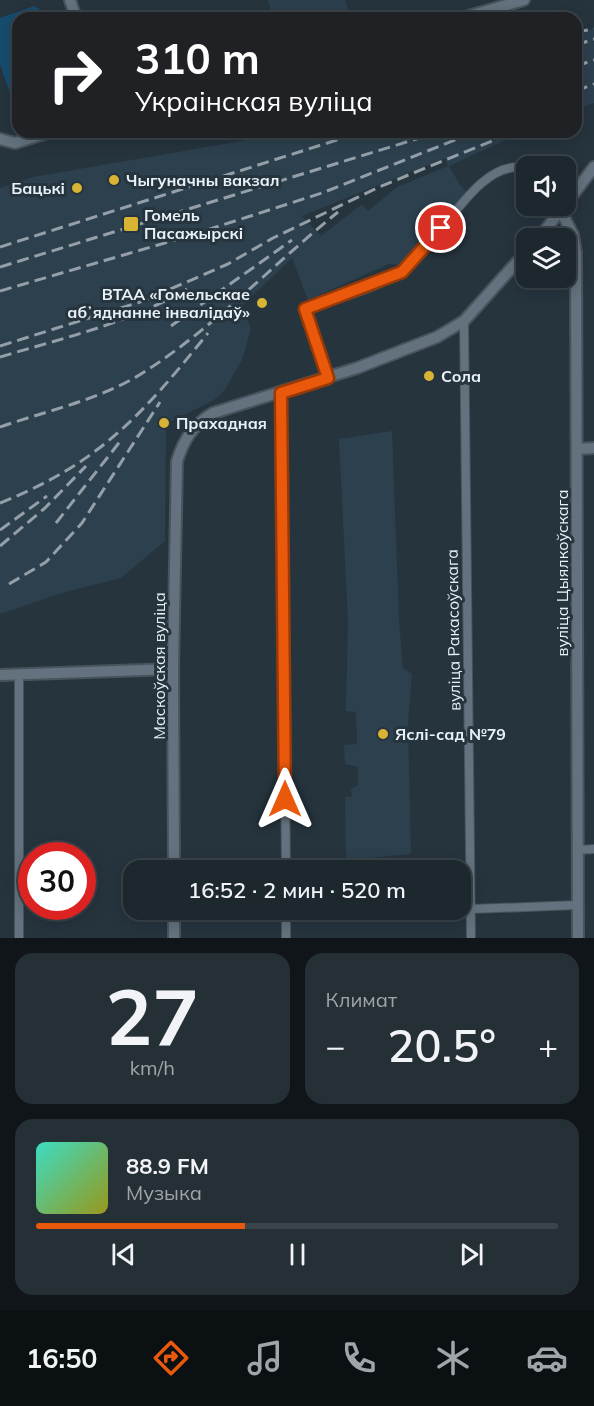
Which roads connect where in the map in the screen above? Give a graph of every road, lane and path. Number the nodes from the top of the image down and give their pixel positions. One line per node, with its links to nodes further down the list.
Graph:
1 (524, 0): 2 (street)
2 (483, 12)
3 (31, 138): 4 (street)
4 (0, 139)
5 (516, 167): 11 (street)
6 (594, 167): 7 (street)
7 (576, 189)
8 (566, 216): 14 (street, вуліца Цыялкоўскага)
9 (516, 263): 10 (street)
10 (464, 321): 11 (street); 22 (street, вуліца Ракасоўскага)
11 (328, 378): 12 (street)
12 (281, 393): 15 (street, Маскоўская вуліца); 21 (street)
13 (594, 448): 14 (street)
14 (577, 449): 19 (street, вуліца Цыялкоўскага)
15 (173, 669): 17 (street); 20 (street, Маскоўская вуліца)
16 (0, 675): 17 (street)
17 (19, 675): 28 (street)
18 (594, 849): 19 (street)
19 (578, 850): 23 (street, вуліца Цыялкоўскага)
20 (174, 860)
21 (286, 860)
22 (469, 860)
23 (578, 904): 24 (street); 32 (street, вуліца Цыялкоўскага)
24 (471, 911)
25 (174, 920): 29 (street)
26 (286, 920): 30 (street)
27 (470, 920): 31 (street, вуліца Ракасоўскага)
28 (19, 938)
29 (174, 938)
30 (286, 938)
31 (471, 938)
32 (578, 938)

